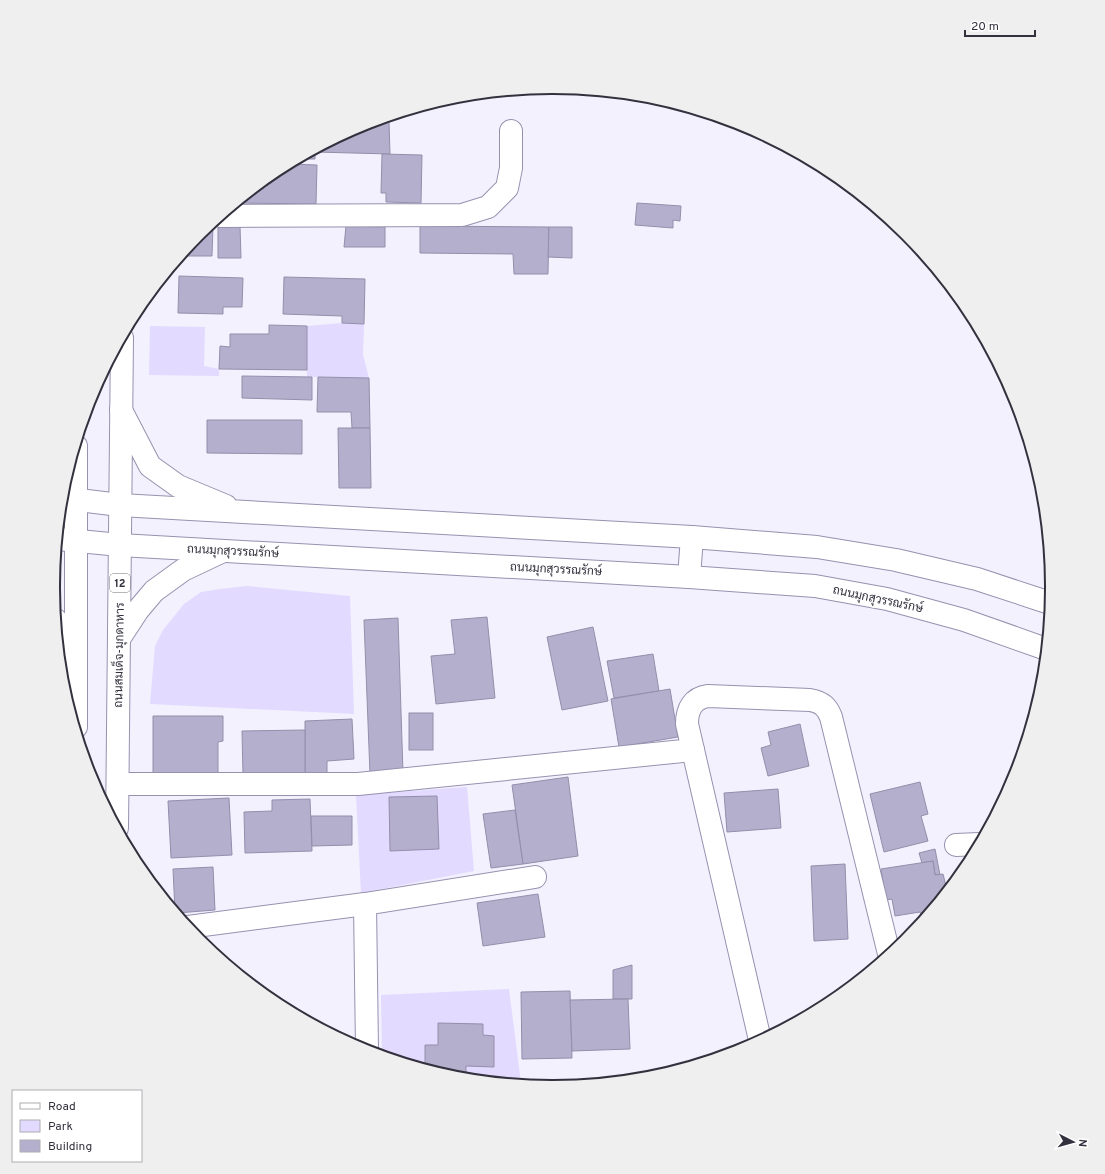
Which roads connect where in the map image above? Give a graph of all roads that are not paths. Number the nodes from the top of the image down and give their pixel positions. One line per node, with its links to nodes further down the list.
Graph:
1 (511, 131): 2 (main road)
2 (229, 216)
3 (122, 349): 4 (main road, ถนนสมเด็จ-มุกดาหาร / 12)
4 (121, 410): 7 (main road, ถนนสมเด็จ-มุกดาหาร / 12); 8 (main road)
5 (71, 483): 6 (main road)
6 (69, 499): 7 (main road); 10 (main road)
7 (120, 506): 8 (main road); 11 (main road, ถนนสมเด็จ-มุกดาหาร / 12)
8 (238, 512): 9 (main road)
9 (692, 537): 13 (main road); 14 (main road)
10 (67, 540): 11 (main road, ถนนมุกสุวรรณรักษ์); 18 (main road)
11 (120, 545): 12 (main road, ถนนมุกสุวรรณรักษ์); 16 (main road, ถนนสมเด็จ-มุกดาหาร / 12)
12 (224, 551): 13 (main road, ถนนมุกสุวรรณรักษ์); 16 (main road)
13 (689, 577): 17 (main road, ถนนมุกสุวรรณรักษ์)
14 (1045, 601)
15 (62, 631): 18 (main road)
16 (119, 639): 21 (main road, ถนนสมเด็จ-มุกดาหาร / 12)
17 (1041, 647)
18 (76, 679): 19 (main road)
19 (76, 710)
20 (693, 750): 21 (main road); 28 (main road); 29 (main road)
21 (118, 784): 22 (main road, ถนนสมเด็จ-มุกดาหาร / 12)
22 (118, 818)
23 (956, 844): 24 (main road)
24 (972, 844)
25 (535, 877): 26 (main road)
26 (365, 904): 27 (main road); 30 (main road)
27 (195, 926)
28 (887, 947)
29 (759, 1034)
30 (367, 1043)

